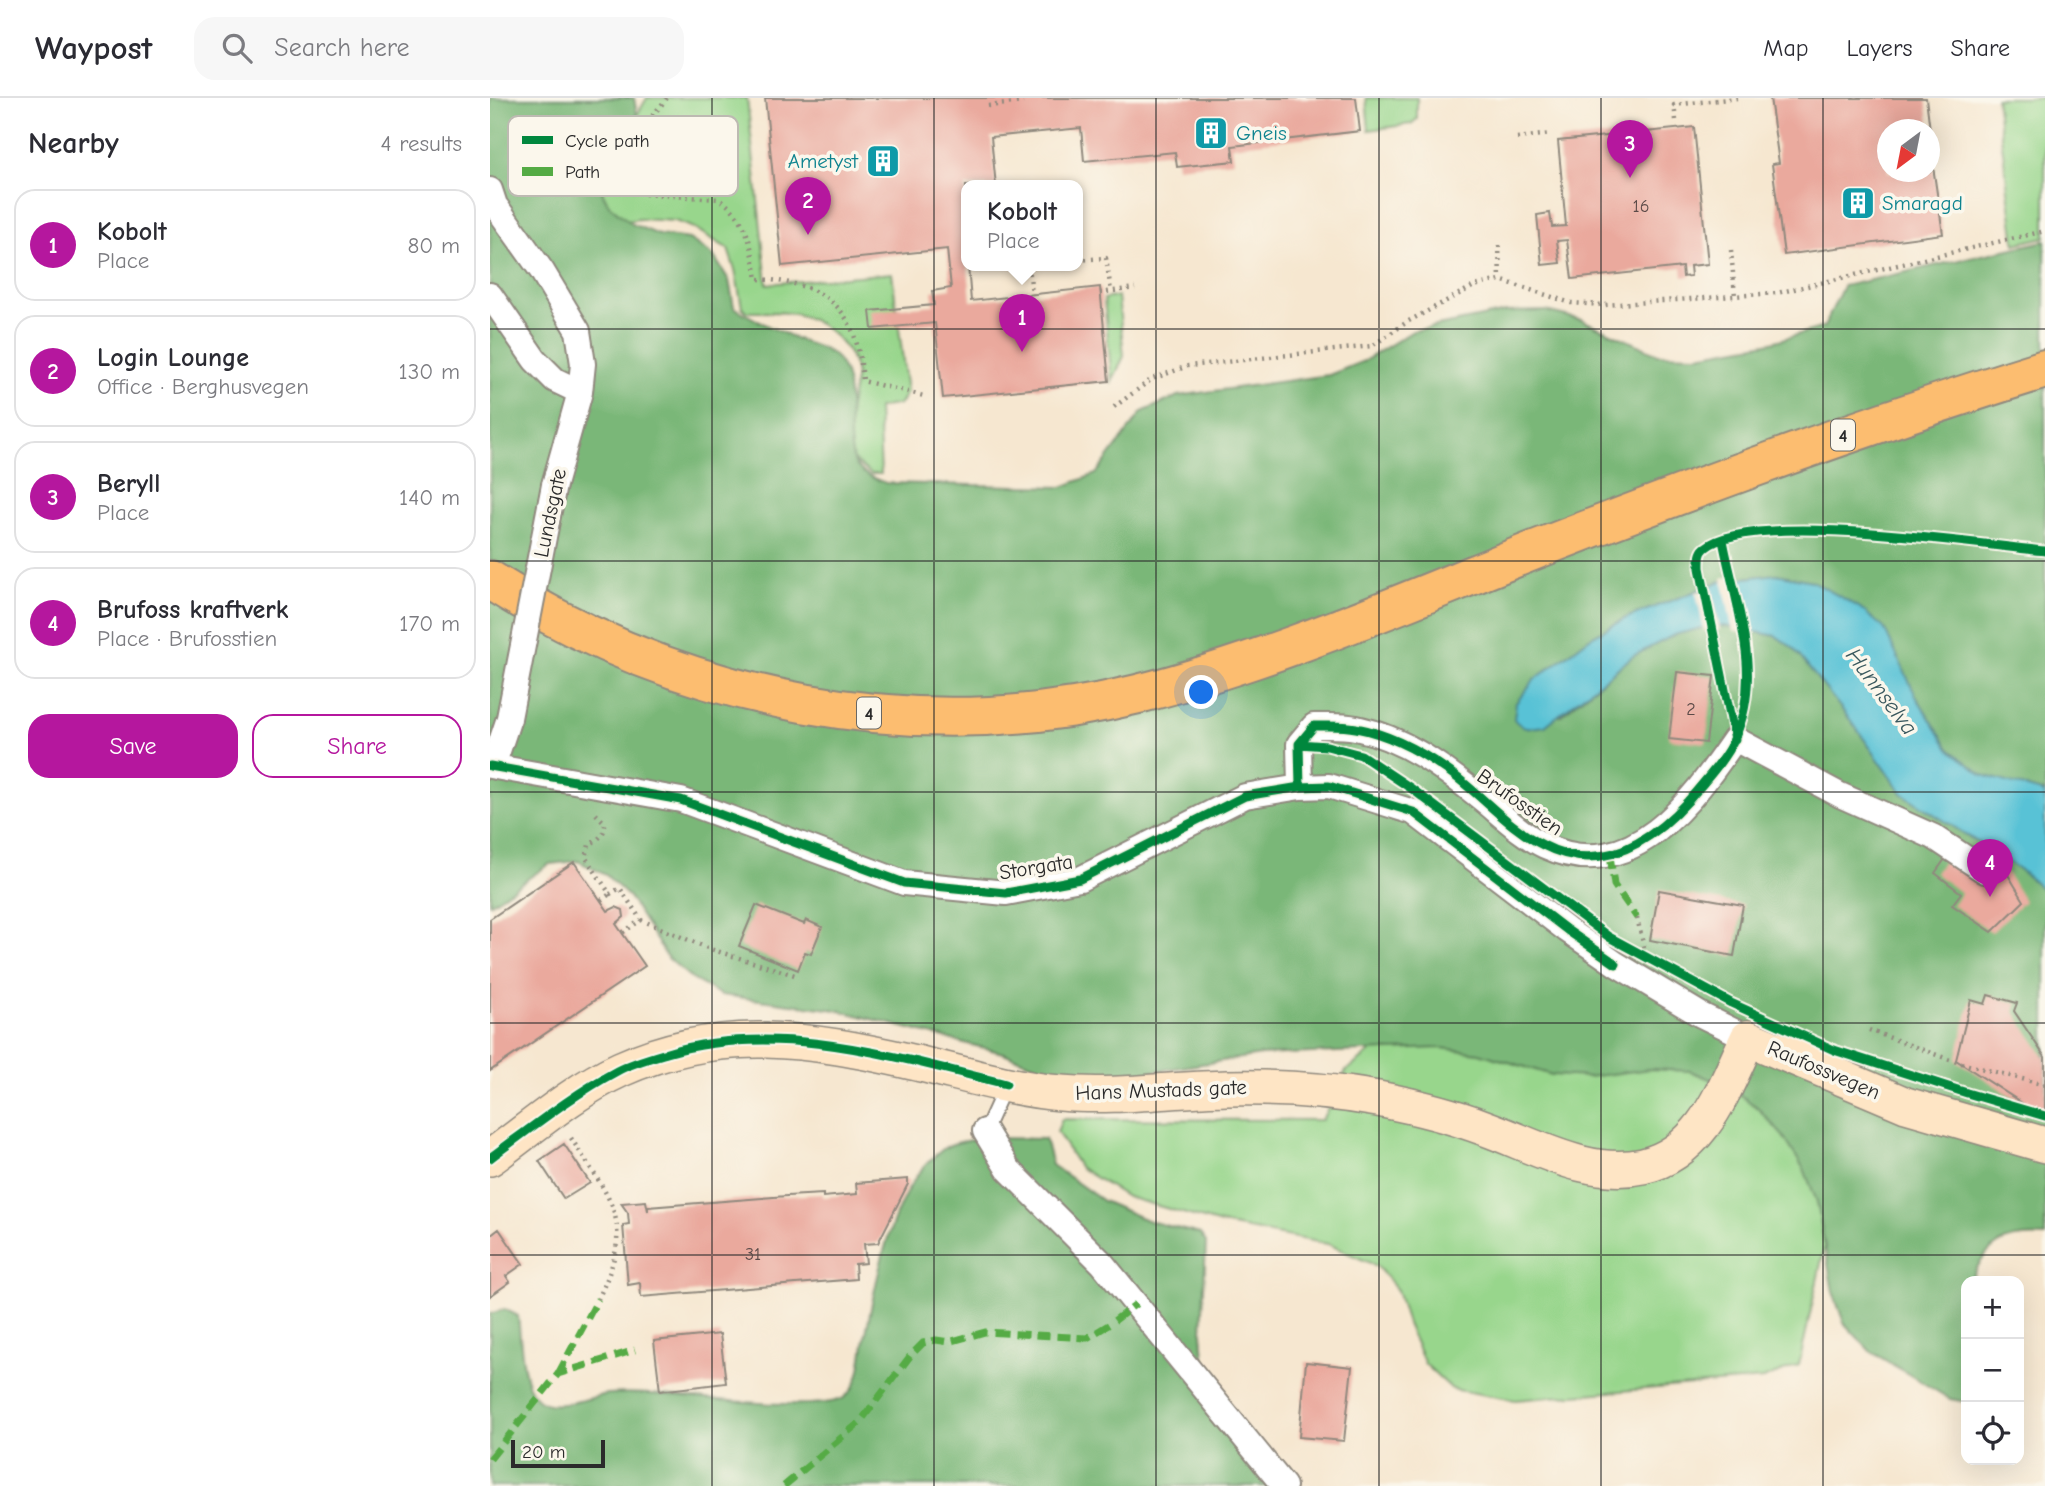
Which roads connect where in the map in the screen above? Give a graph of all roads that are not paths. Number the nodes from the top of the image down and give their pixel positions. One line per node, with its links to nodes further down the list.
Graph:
1 (490, 190): 4 (street, Lundsgate)
2 (490, 295): 4 (street)
3 (2045, 369): 5 (highway, 4)
4 (580, 392): 6 (street, Lundsgate, bridge)
5 (490, 580)
6 (491, 766): 7 (street, Storgata)
7 (1300, 787): 8 (street, Brufosstien); 9 (street, Storgata)
8 (1985, 872)
9 (1616, 964): 10 (street, Raufossvegen)
10 (1748, 1038): 11 (main road, Hans Mustads gate); 13 (main road, Raufossvegen)
11 (1006, 1084): 12 (lane); 14 (main road, Hans Mustads gate)
12 (985, 1131): 15 (street)
13 (2045, 1144)
14 (490, 1158)
15 (1284, 1486)

